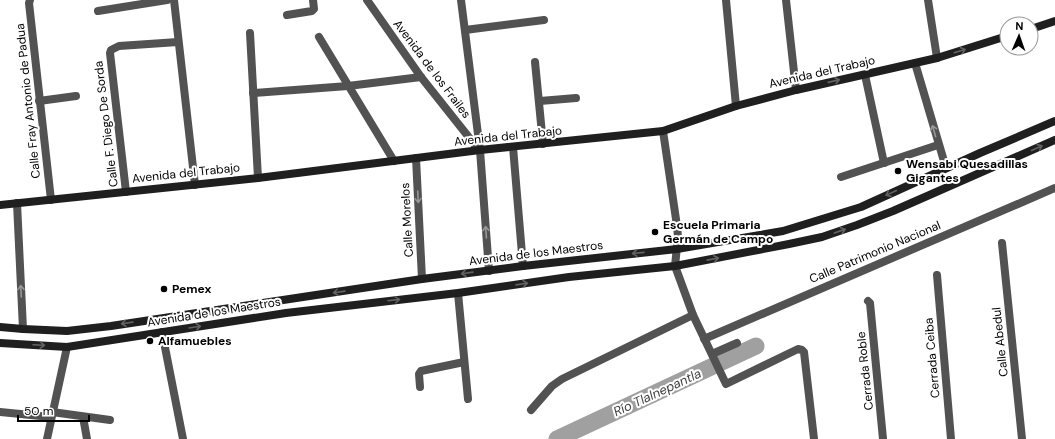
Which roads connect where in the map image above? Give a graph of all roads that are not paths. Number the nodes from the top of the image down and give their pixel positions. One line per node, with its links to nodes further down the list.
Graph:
1 (30, 0): 30 (street, Calle Fray Antonio de Padua)
2 (167, 0): 10 (street)
3 (174, 0): 19 (street)
4 (313, 0): 11 (street)
5 (367, 0): 24 (street, Avenida de los Frailes)
6 (461, 0): 15 (street)
7 (726, 0): 32 (street)
8 (786, 0): 26 (street)
9 (928, 0): 20 (street)
10 (98, 11)
11 (287, 15)
12 (544, 20): 15 (street)
13 (1055, 21): 14 (main road)
14 (1039, 26)
15 (465, 30): 39 (street)
16 (250, 34): 27 (street)
17 (319, 37): 25 (street)
18 (999, 39): 20 (main road, Avenida del Trabajo, one-way to 18)
19 (178, 42): 46 (street); 48 (street, Calle F. Diego De Sorda)
20 (937, 58): 22 (main road, Avenida del Trabajo)
21 (535, 62): 31 (street)
22 (915, 63): 23 (main road, Avenida del Trabajo); 37 (street, one-way to 22)
23 (865, 75): 26 (main road, Avenida del Trabajo, one-way to 23); 42 (street)
24 (421, 78): 25 (street); 39 (street, Avenida de los Frailes)
25 (348, 86): 27 (street); 41 (street)
26 (796, 90): 32 (main road, Avenida del Trabajo)
27 (253, 93): 45 (street)
28 (76, 96): 30 (street)
29 (576, 98): 31 (street)
30 (39, 101): 49 (street, Calle Fray Antonio de Padua)
31 (540, 101): 36 (street)
32 (736, 106): 34 (main road, Avenida del Trabajo)
33 (1055, 121): 43 (main road, Avenida de los Maestros)
34 (663, 130): 36 (main road, Avenida del Trabajo); 53 (street)
35 (1055, 140): 55 (main road, Avenida de los Maestros, one-way to 35)
36 (543, 144): 38 (main road, Avenida del Trabajo)
37 (938, 146): 42 (street); 43 (street)
38 (513, 147): 39 (main road, Avenida del Trabajo); 54 (street)
39 (480, 150): 40 (main road, Avenida del Trabajo); 56 (street, one-way to 39)
40 (416, 158): 41 (main road, Avenida del Trabajo); 58 (street, Calle Morelos, one-way to 58)
41 (394, 161): 45 (main road, Avenida del Trabajo)
42 (884, 163): 44 (street)
43 (946, 168): 53 (main road, Avenida de los Maestros, one-way to 53)
44 (841, 177)
45 (258, 178): 46 (main road, Avenida del Trabajo)
46 (195, 184): 48 (main road, Avenida del Trabajo)
47 (1055, 188): 65 (street, Calle Patrimonio Nacional)
48 (126, 192): 49 (main road, Avenida del Trabajo)
49 (50, 200): 50 (main road, Avenida del Trabajo)
50 (17, 204): 51 (main road, Avenida del Trabajo); 63 (street, one-way to 50)
51 (0, 205)
52 (1002, 243): 84 (street, Calle Abedul)
53 (677, 249): 54 (main road, Avenida de los Maestros, one-way to 54); 55 (street)
54 (523, 266): 56 (main road, Avenida de los Maestros)
55 (674, 266): 59 (main road, Avenida de los Maestros, one-way to 55); 61 (street)
56 (489, 270): 58 (main road, Avenida de los Maestros, one-way to 58)
57 (937, 275): 83 (street, Cerrada Ceiba)
58 (422, 280): 63 (main road, Avenida de los Maestros, one-way to 63)
59 (458, 292): 64 (main road, Avenida de los Maestros, one-way to 59); 70 (street)
60 (868, 301): 82 (street, Cerrada Roble)
61 (693, 315): 65 (street); 73 (street)
62 (0, 327): 63 (main road, Avenida de los Maestros)
63 (23, 330)
64 (162, 332): 68 (main road, Avenida de los Maestros); 80 (street)
65 (704, 339): 69 (street)
66 (0, 343): 68 (main road, Avenida de los Maestros, one-way to 68)
67 (737, 343): 69 (street)
68 (67, 347): 75 (street)
69 (713, 357): 81 (street)
70 (464, 362): 71 (street); 72 (street)
71 (420, 388)
72 (468, 399)
73 (531, 410)
74 (0, 412): 75 (street)
75 (52, 414): 76 (street); 78 (street)
76 (83, 417): 77 (street); 79 (street)
77 (110, 420)
78 (47, 439)
79 (87, 439)
80 (183, 439)
81 (814, 439)
82 (883, 439)
83 (951, 439)
84 (1022, 439)

